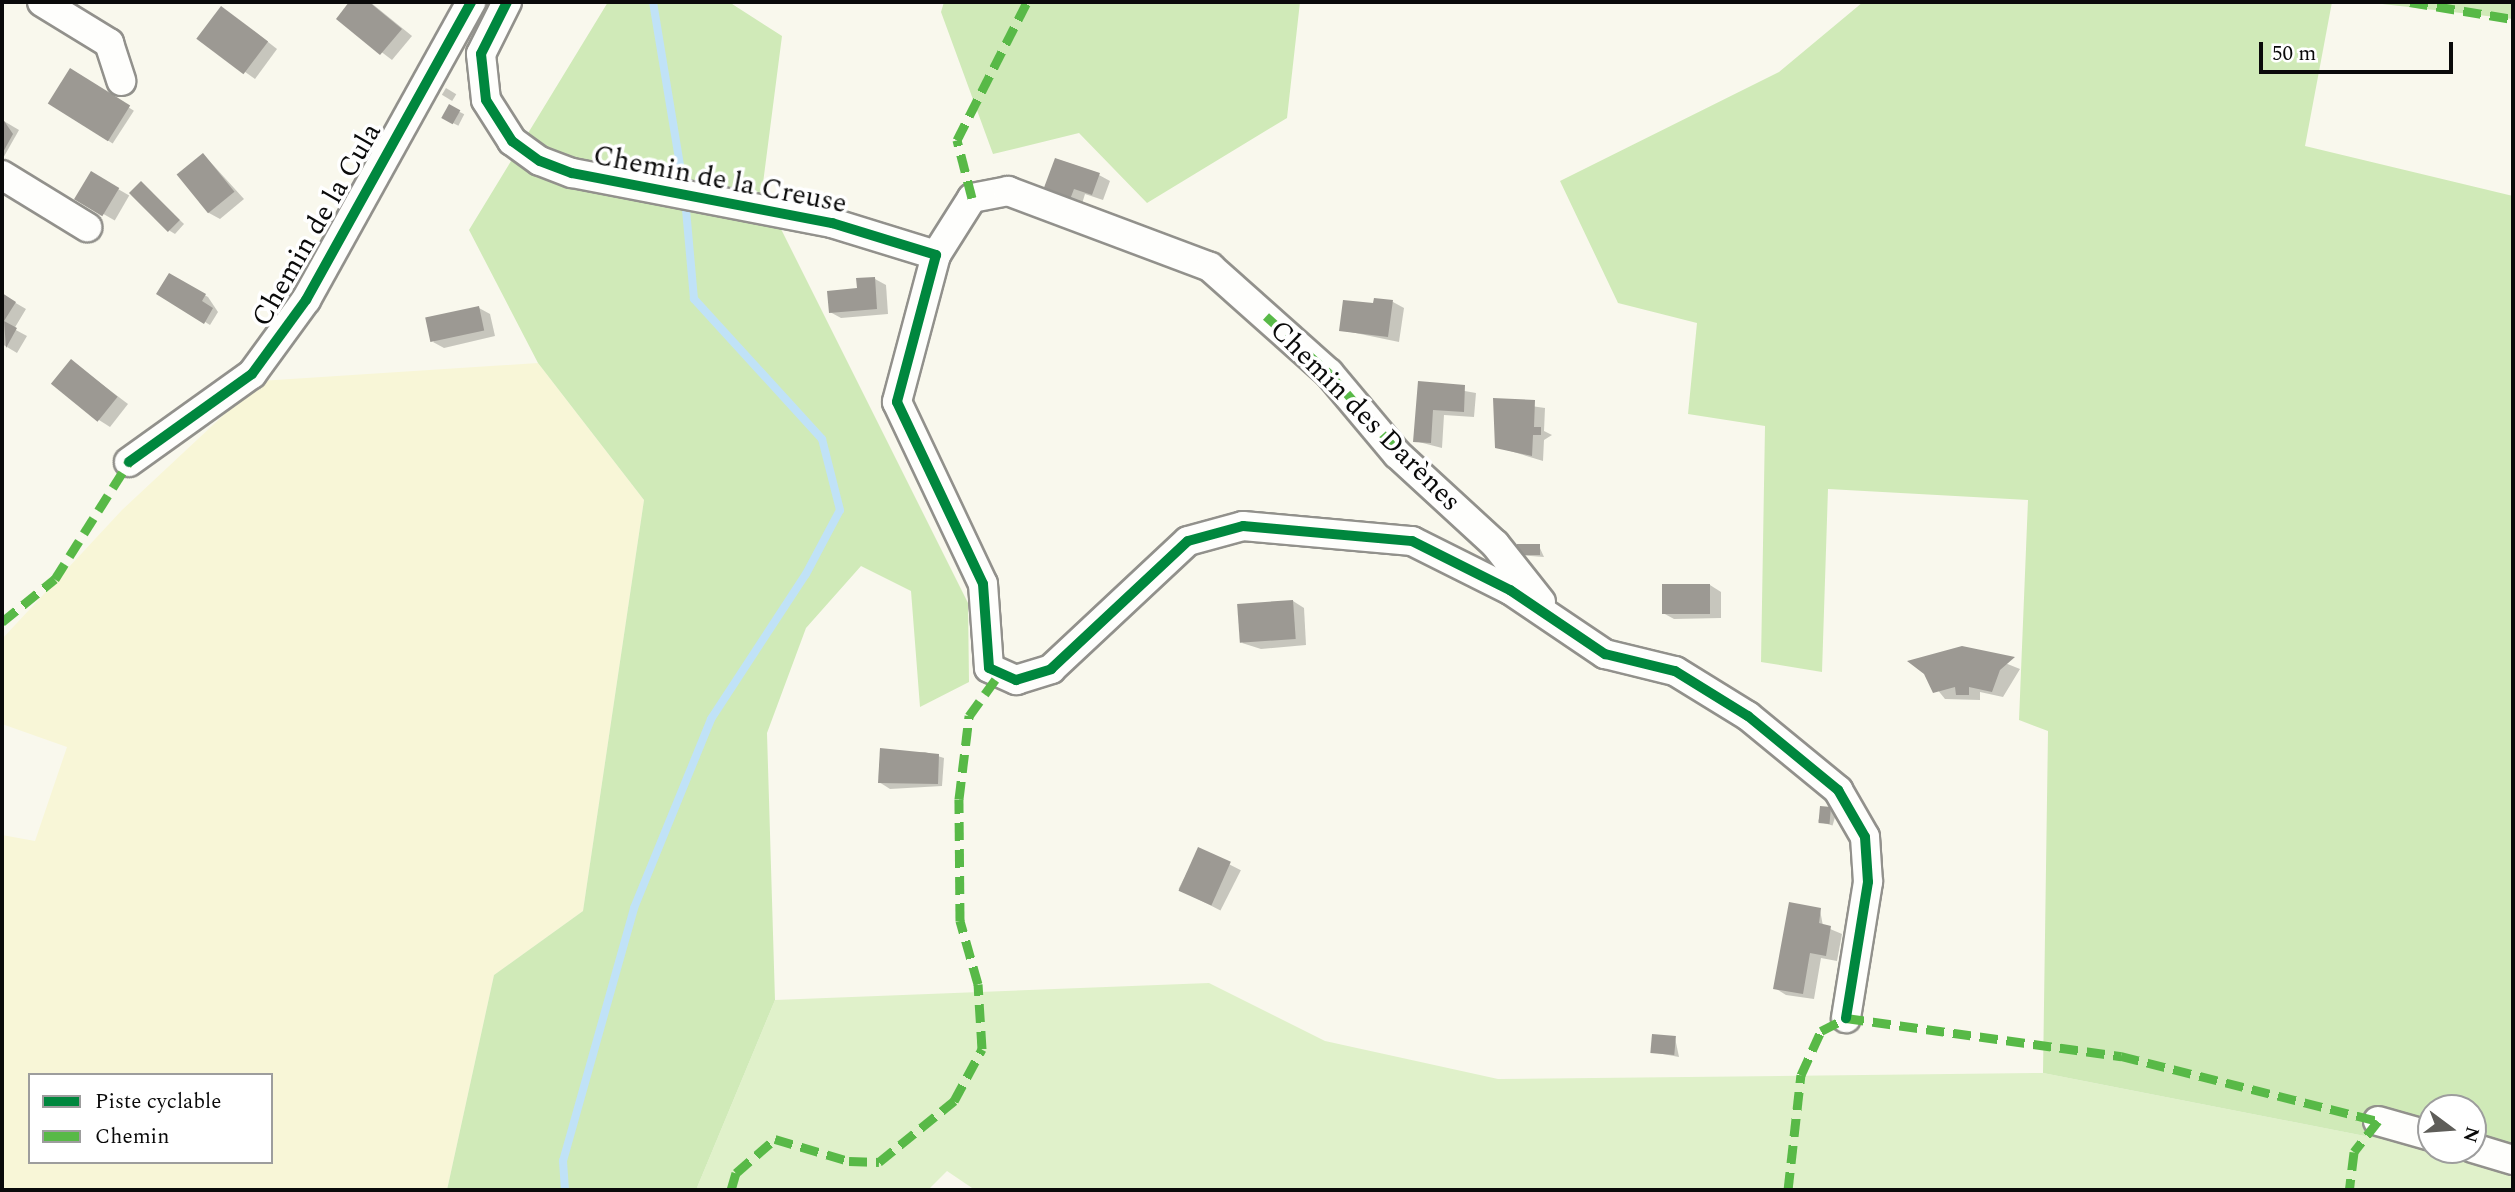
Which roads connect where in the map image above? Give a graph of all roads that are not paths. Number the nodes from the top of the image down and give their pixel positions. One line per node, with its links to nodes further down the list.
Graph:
1 (42, 2): 4 (street)
2 (471, 2): 8 (street, Chemin de la Cula)
3 (507, 2): 7 (street, Chemin de la Creuse)
4 (121, 81)
5 (2, 176): 6 (street)
6 (87, 227)
7 (936, 255): 9 (street, Chemin des Darènes); 9 (street)
8 (129, 462)
9 (1557, 622): 10 (street)
10 (1846, 1018)
11 (2378, 1121): 12 (street)
12 (2417, 1132)
13 (2487, 1152): 14 (street)
14 (2513, 1160)

